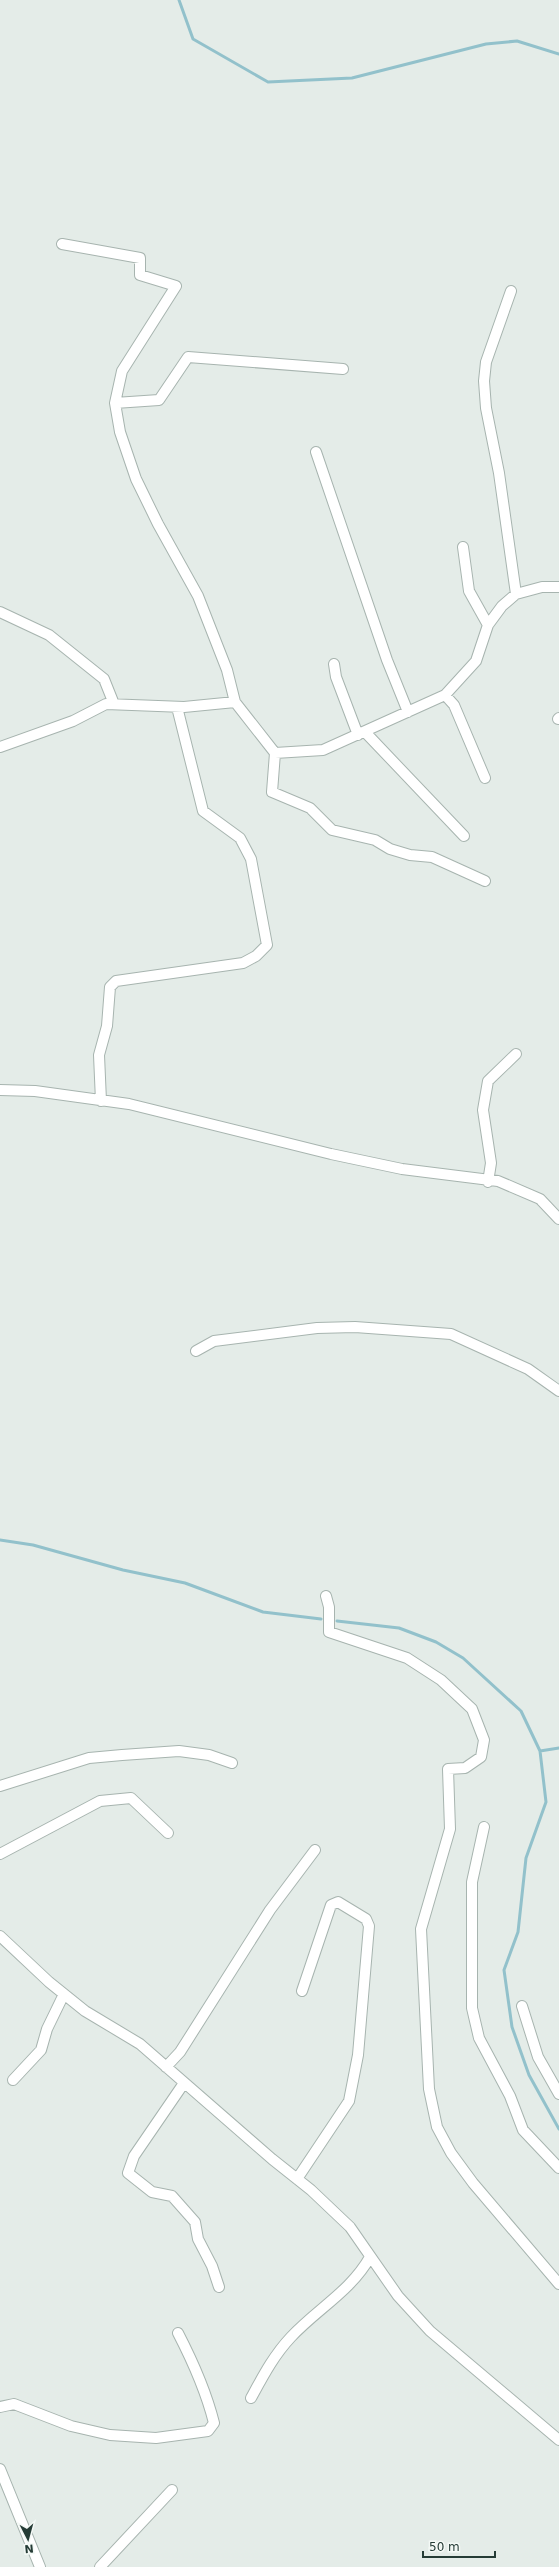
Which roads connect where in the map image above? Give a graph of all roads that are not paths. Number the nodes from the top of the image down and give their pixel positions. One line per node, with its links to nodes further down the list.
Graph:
1 (62, 244): 4 (street)
2 (511, 291): 8 (street)
3 (343, 369): 4 (street)
4 (115, 403): 13 (street)
5 (316, 452): 16 (street)
6 (463, 548): 10 (street)
7 (559, 588): 8 (street)
8 (516, 594): 10 (street)
9 (0, 612): 14 (street)
10 (488, 625): 12 (street)
11 (334, 664): 17 (street)
12 (446, 696): 16 (street); 20 (street)
13 (235, 702): 15 (street); 19 (street)
14 (114, 704): 15 (street); 18 (street)
15 (177, 707): 25 (street)
16 (408, 712): 17 (street)
17 (362, 733): 19 (street); 21 (street)
18 (0, 747)
19 (275, 753): 22 (street)
20 (485, 778)
21 (464, 836)
22 (485, 881)
23 (516, 1054): 26 (street)
24 (0, 1090): 25 (street)
25 (101, 1101): 26 (street)
26 (488, 1181): 27 (street)
27 (559, 1219)
28 (196, 1350): 29 (street)
29 (559, 1390)
30 (326, 1596): 48 (street)
31 (232, 1764): 32 (street)
32 (0, 1786)
33 (484, 1827): 45 (street)
34 (168, 1833): 36 (street)
35 (315, 1850): 41 (street)
36 (0, 1854)
37 (0, 1936): 39 (street)
38 (302, 1991): 46 (street)
39 (64, 1994): 41 (street); 42 (street)
40 (522, 2006): 44 (street)
41 (166, 2067): 43 (street)
42 (13, 2080)
43 (184, 2083): 46 (street); 49 (street)
44 (559, 2094)
45 (559, 2168)
46 (297, 2179): 47 (street)
47 (370, 2257): 51 (street); 53 (street)
48 (559, 2284)
49 (219, 2287)
50 (178, 2333): 52 (street)
51 (251, 2398)
52 (0, 2407)
53 (559, 2440)
54 (0, 2468): 56 (street)
55 (172, 2490): 57 (street)
56 (40, 2567)
57 (100, 2567)

